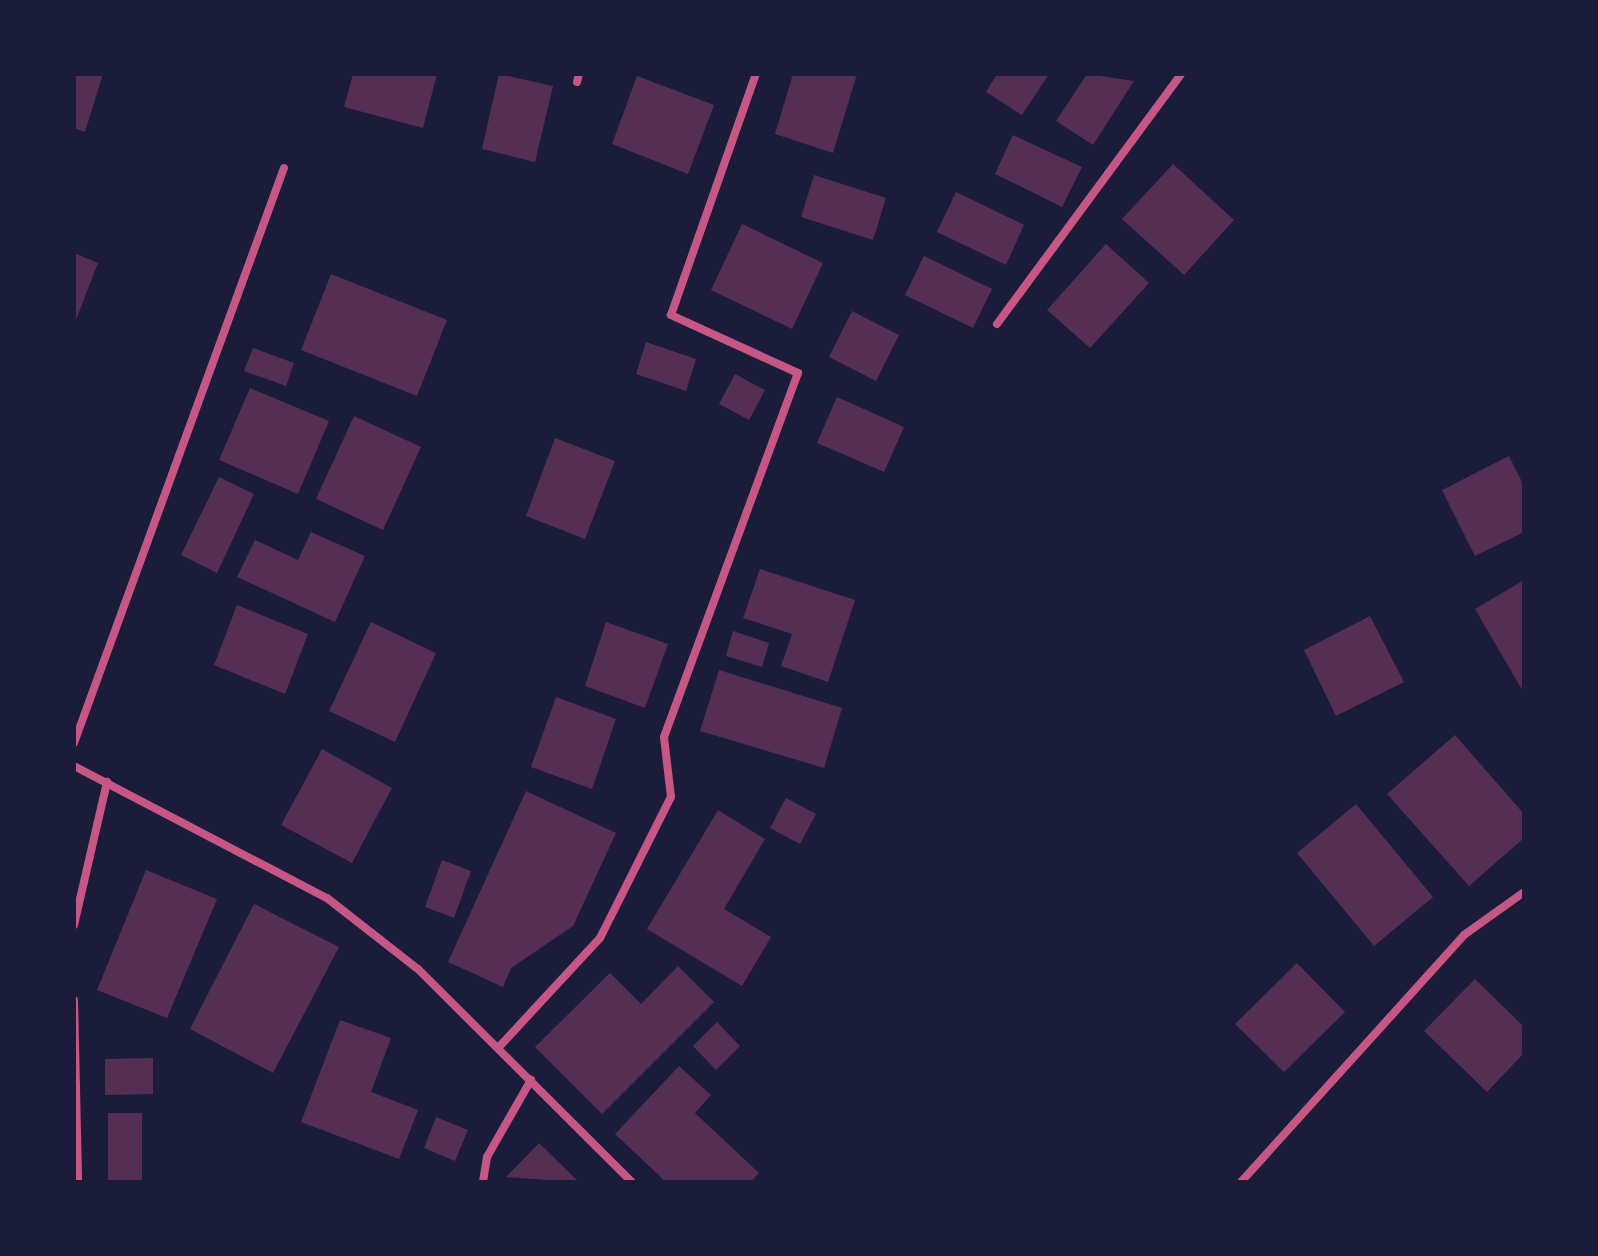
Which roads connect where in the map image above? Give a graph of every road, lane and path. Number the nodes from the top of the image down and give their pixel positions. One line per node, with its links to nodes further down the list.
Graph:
1 (756, 74): 11 (street)
2 (1181, 74): 4 (street)
3 (284, 168): 5 (street)
4 (997, 324)
5 (74, 743)
6 (74, 766): 7 (street)
7 (107, 782): 9 (street); 11 (street)
8 (1524, 892): 16 (street)
9 (74, 925)
10 (74, 1000): 13 (street)
11 (499, 1047): 12 (street)
12 (531, 1080): 14 (street); 15 (street)
13 (78, 1182)
14 (483, 1182)
15 (632, 1182)
16 (1241, 1182)

